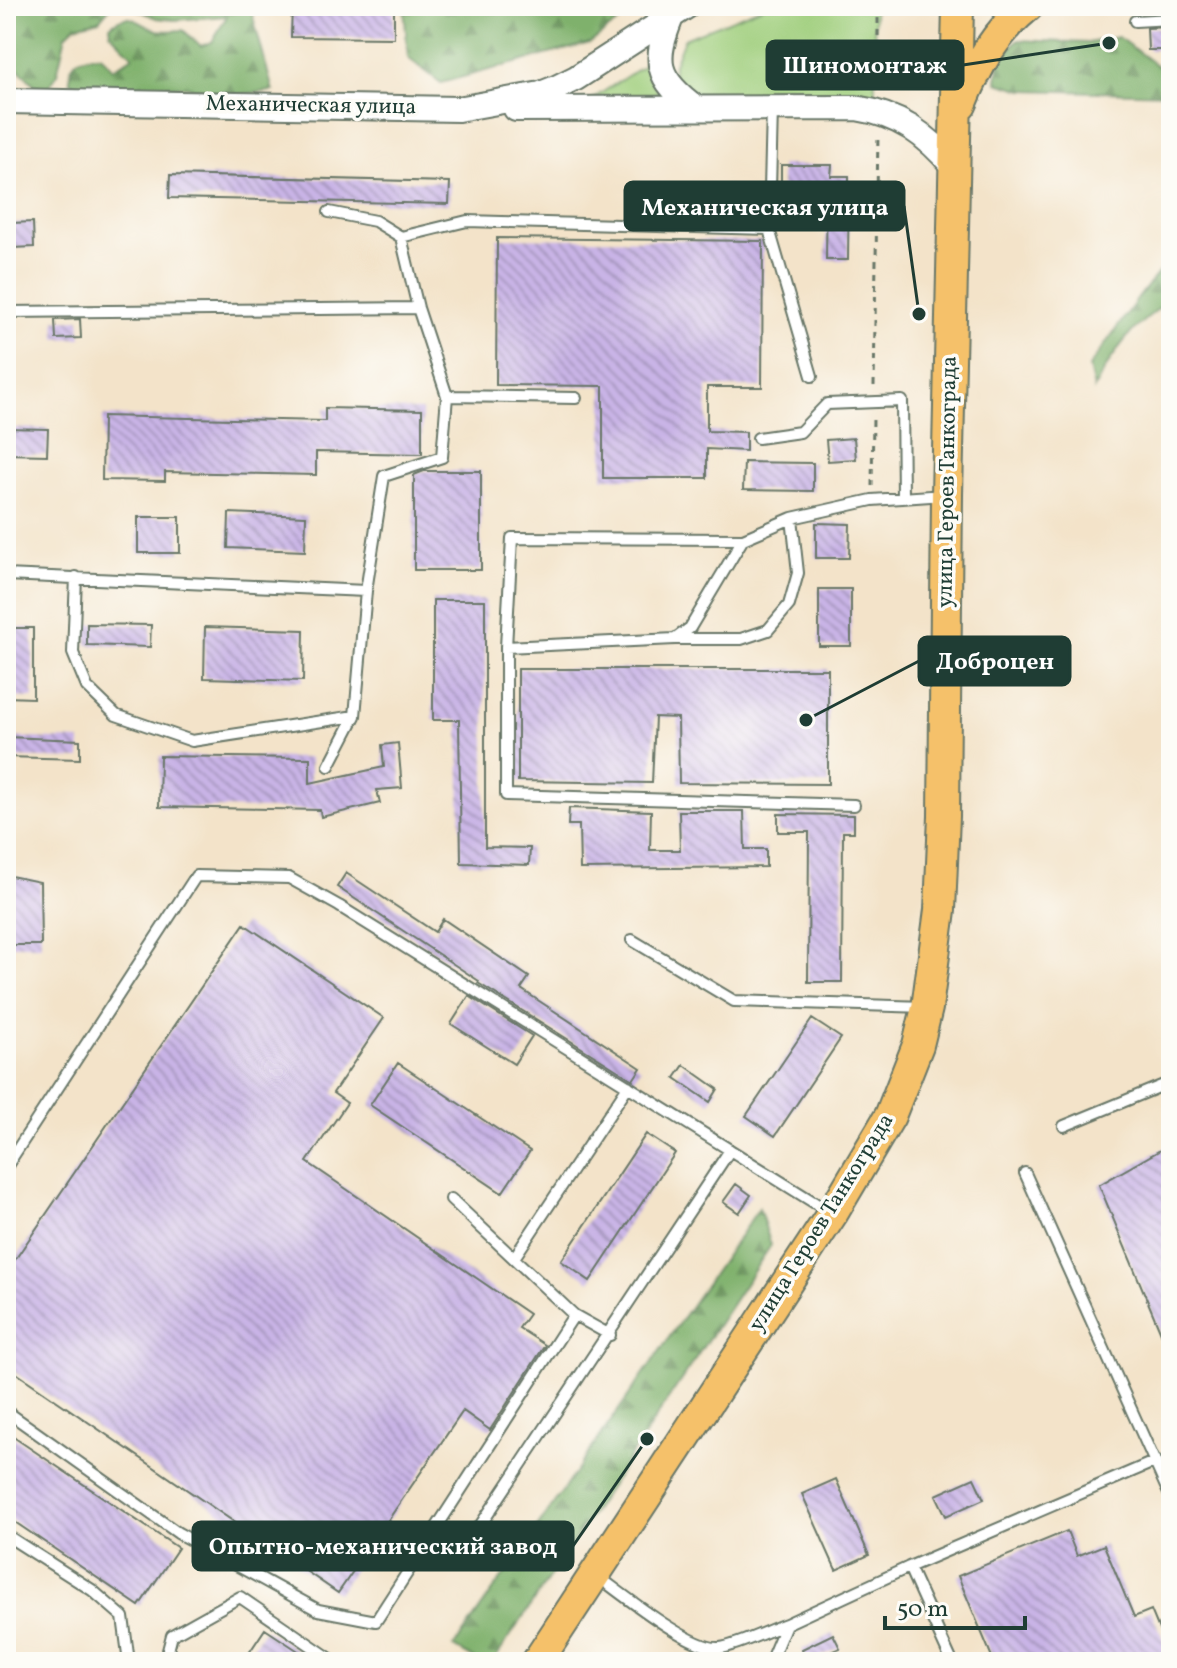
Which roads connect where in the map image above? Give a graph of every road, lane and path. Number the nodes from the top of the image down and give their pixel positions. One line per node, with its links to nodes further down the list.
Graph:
1 (878, 6): 11 (path)
2 (958, 6): 12 (main road, улица Героев Танкограда)
3 (1028, 6): 12 (main road)
4 (680, 10): 9 (street); 10 (street, Механическая улица)
5 (1171, 19): 6 (lane)
6 (1135, 21)
7 (6, 101): 10 (street, Механическая улица)
8 (772, 107): 9 (street); 11 (street); 15 (lane)
9 (696, 108): 10 (street)
10 (458, 109)
11 (878, 111): 13 (street); 22 (path)
12 (954, 121): 13 (main road, улица Героев Танкограда)
13 (954, 167): 24 (main road, улица Героев Танкограда)
14 (329, 212): 16 (lane)
15 (769, 229): 16 (lane); 19 (lane)
16 (401, 237): 17 (lane)
17 (418, 308): 18 (lane); 20 (lane)
18 (6, 312)
19 (812, 376)
20 (447, 396): 21 (lane); 31 (lane)
21 (576, 398)
22 (874, 402): 23 (lane); 25 (lane); 26 (path)
23 (758, 438)
24 (947, 495): 25 (lane); 38 (main road, улица Героев Танкограда)
25 (903, 498): 26 (lane)
26 (872, 500): 27 (lane)
27 (792, 518): 28 (lane); 32 (lane)
28 (743, 539): 32 (lane); 33 (lane)
29 (6, 575): 30 (lane)
30 (76, 577): 31 (lane); 34 (lane)
31 (366, 591): 34 (lane)
32 (675, 639): 33 (lane)
33 (506, 647): 36 (lane)
34 (355, 716): 35 (lane)
35 (329, 766)
36 (854, 805)
37 (632, 940): 38 (lane)
38 (927, 1008): 46 (main road, улица Героев Танкограда)
39 (1171, 1082): 41 (lane)
40 (628, 1086): 42 (lane); 43 (lane); 47 (lane)
41 (1064, 1126)
42 (730, 1150): 46 (lane); 49 (lane)
43 (6, 1167)
44 (1025, 1173): 51 (lane)
45 (451, 1199): 47 (lane)
46 (832, 1214): 56 (main road, улица Героев Танкограда)
47 (514, 1258): 48 (lane)
48 (574, 1315): 49 (lane); 50 (lane)
49 (610, 1335): 54 (lane)
50 (6, 1411)
51 (1156, 1461): 52 (lane); 55 (lane)
52 (1171, 1498)
53 (6, 1535): 58 (lane)
54 (458, 1559)
55 (909, 1567): 57 (lane); 63 (lane)
56 (595, 1574): 57 (lane); 61 (main road, улица Героев Танкограда)
57 (786, 1624): 62 (lane)
58 (129, 1662)
59 (165, 1662): 60 (lane)
60 (335, 1662)
61 (537, 1662)
62 (770, 1662)
63 (952, 1662)

